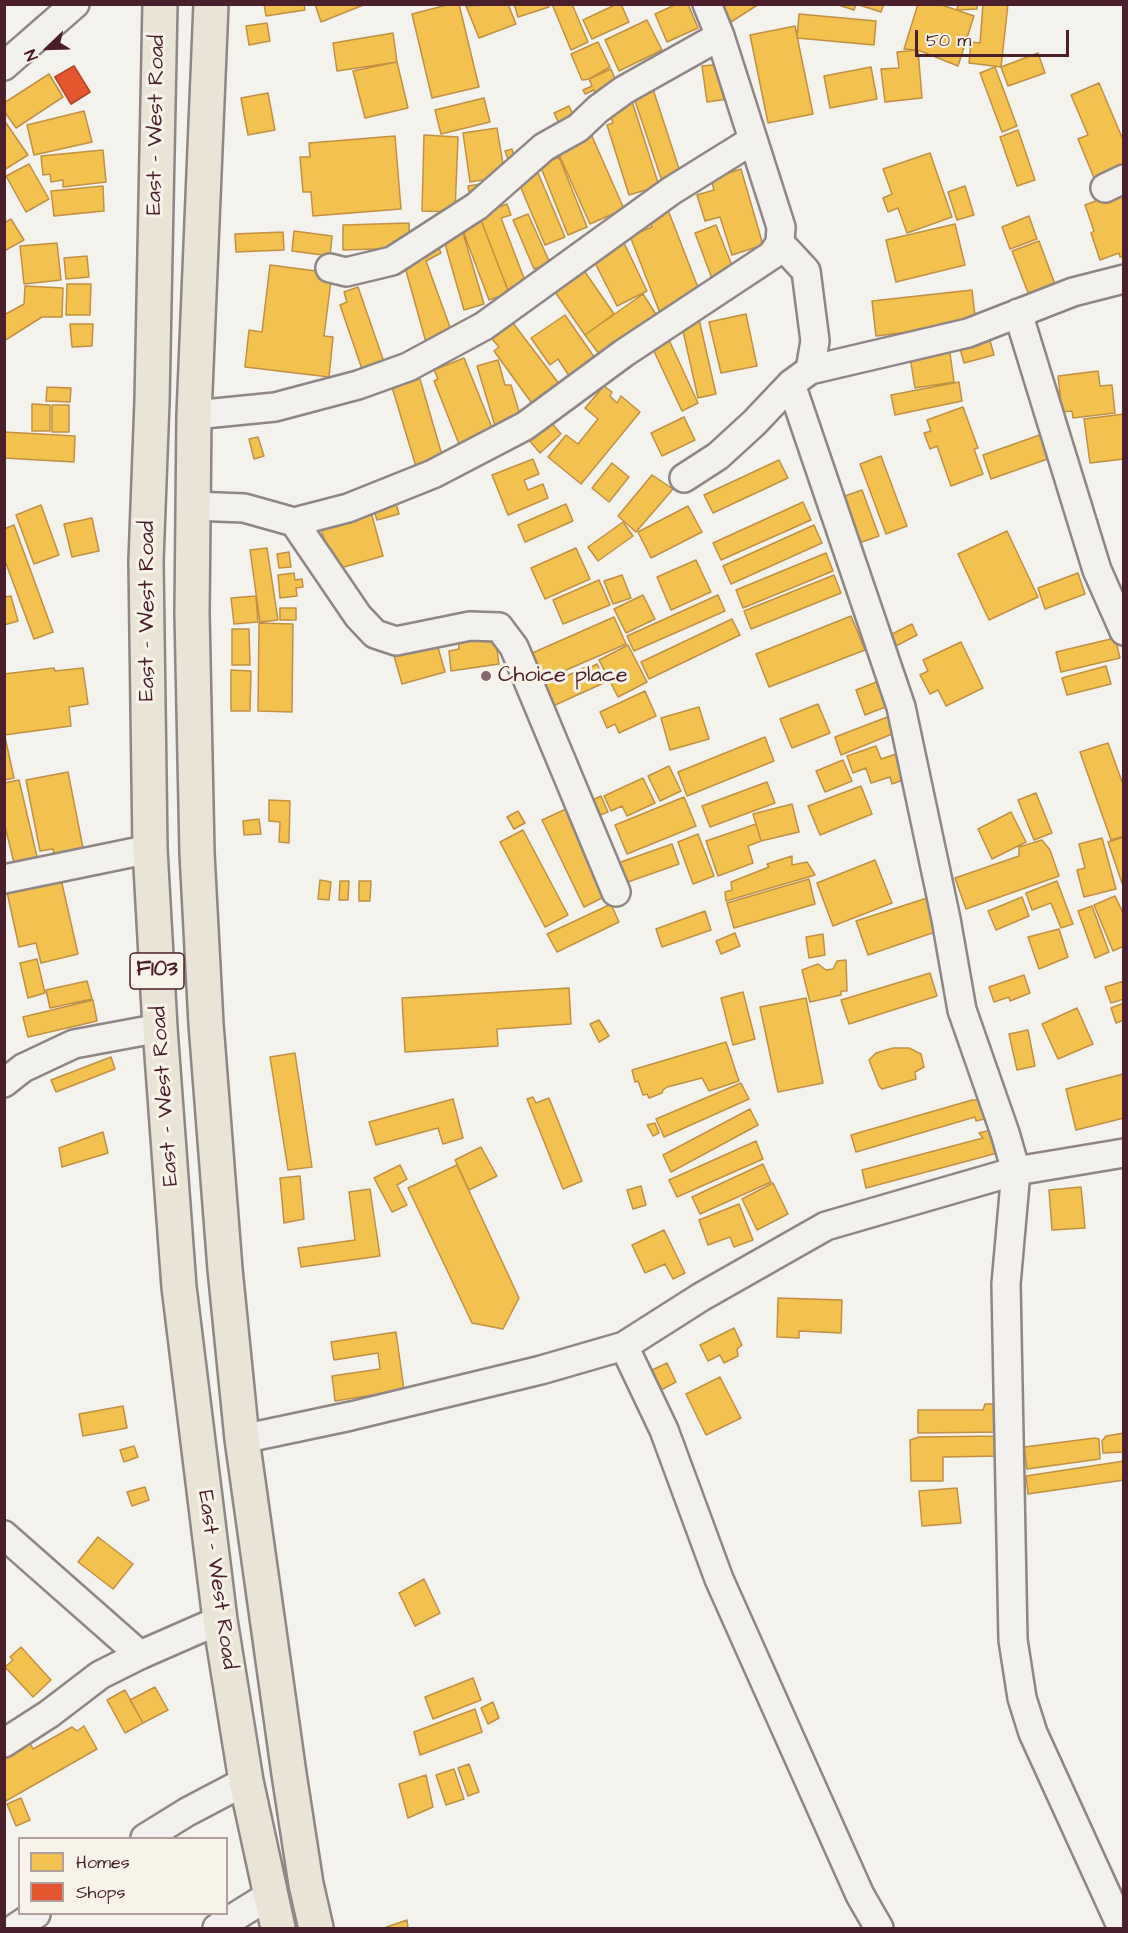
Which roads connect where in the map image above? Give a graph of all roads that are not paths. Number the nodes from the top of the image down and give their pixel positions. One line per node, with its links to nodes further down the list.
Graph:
1 (75, 4): 6 (street)
2 (160, 4): 18 (main road, East - West Road / F103)
3 (211, 4): 13 (main road, East - West Road / F103)
4 (707, 4): 5 (street)
5 (720, 36): 7 (street); 9 (street)
6 (4, 66)
7 (753, 140): 8 (street); 13 (street)
8 (780, 243): 12 (street); 16 (street)
9 (330, 268)
10 (1124, 279): 11 (street)
11 (1018, 313): 12 (street); 17 (street)
12 (801, 377): 14 (street); 24 (street)
13 (194, 415): 15 (main road, East - West Road / F103)
14 (684, 478)
15 (193, 506): 16 (street); 26 (main road, East - West Road / F103)
16 (294, 522): 20 (street)
17 (1124, 631)
18 (150, 849): 19 (street); 21 (main road, East - West Road / F103)
19 (4, 879)
20 (616, 892)
21 (160, 1028): 22 (street); 28 (main road, East - West Road / F103)
22 (4, 1083)
23 (1124, 1153): 24 (street)
24 (1016, 1172): 25 (street); 40 (street)
25 (624, 1346): 26 (street); 39 (street)
26 (242, 1439): 38 (main road, East - West Road / F103)
27 (4, 1535): 29 (street)
28 (220, 1620): 29 (street); 31 (main road, East - West Road / F103)
29 (140, 1655): 30 (street)
30 (6, 1740)
31 (246, 1781): 32 (street); 33 (main road, East - West Road / F103)
32 (149, 1837)
33 (270, 1895): 36 (street); 37 (main road, East - West Road / F103)
34 (35, 1915): 35 (street)
35 (15, 1929)
36 (217, 1929)
37 (278, 1929)
38 (316, 1929)
39 (879, 1929)
40 (1122, 1929)

